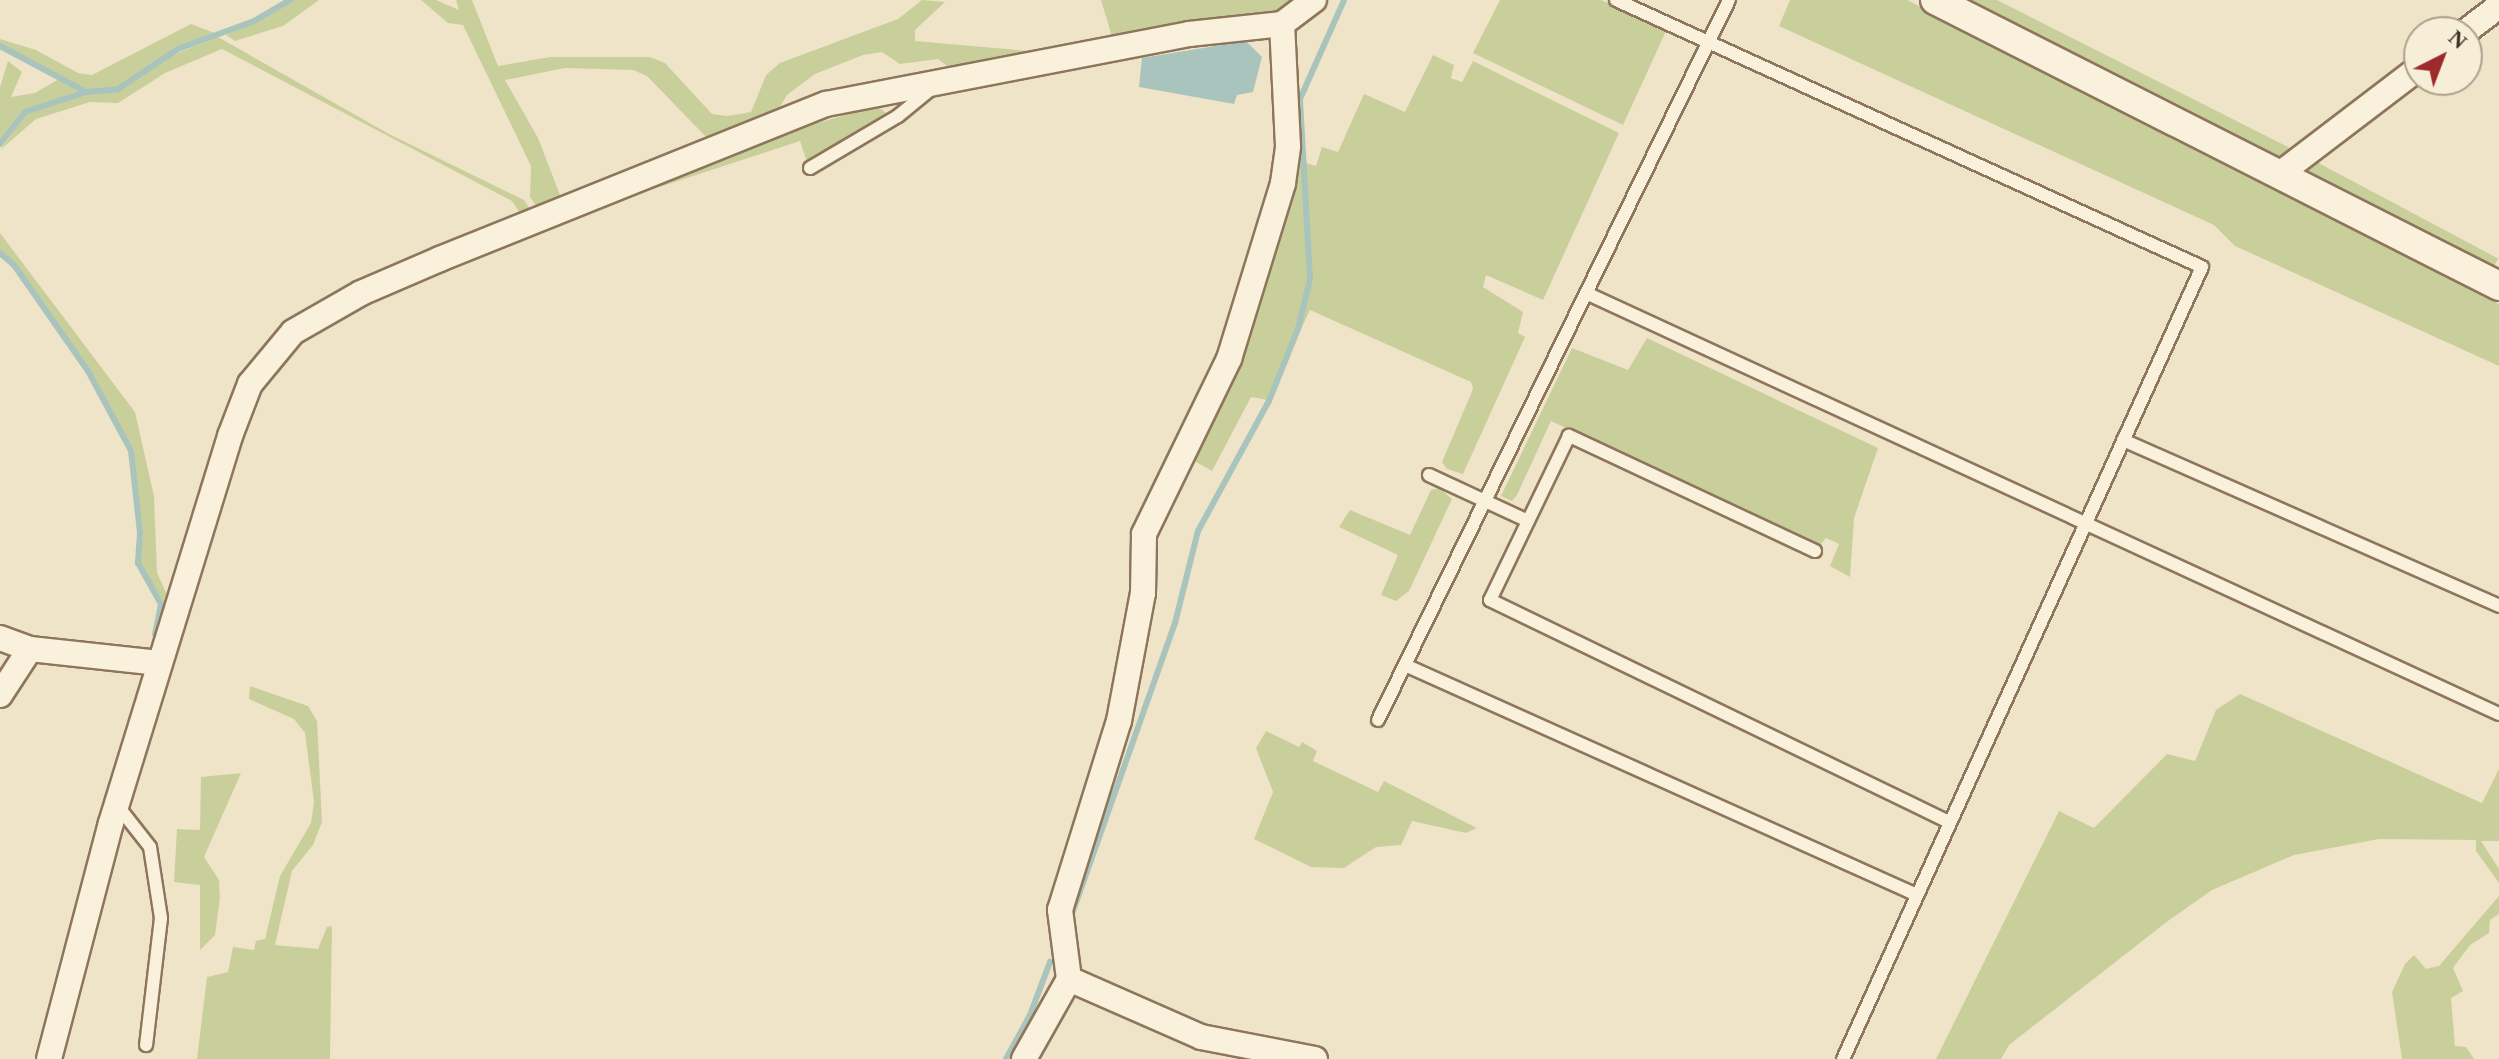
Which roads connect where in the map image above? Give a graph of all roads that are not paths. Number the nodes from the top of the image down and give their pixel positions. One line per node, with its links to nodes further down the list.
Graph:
1 (1314, 0): 7 (street)
2 (1616, 0): 8 (lane)
3 (1729, 0): 8 (lane)
4 (1935, 0): 12 (street)
5 (2499, 6): 6 (street)
6 (2483, 18)
7 (1282, 24): 9 (street); 32 (street)
8 (1709, 42): 14 (lane); 15 (lane)
9 (942, 79): 11 (lane); 24 (street)
10 (2403, 80): 12 (street)
11 (810, 168)
12 (2281, 173): 13 (street)
13 (2499, 286)
14 (1586, 293): 17 (lane); 19 (lane)
15 (2123, 440): 19 (lane); 21 (lane)
16 (1429, 475): 17 (lane)
17 (1485, 501): 18 (lane); 25 (lane)
18 (1528, 521): 20 (lane); 30 (lane)
19 (2084, 524): 27 (lane); 30 (lane)
20 (1815, 551)
21 (2499, 606)
22 (0, 638): 23 (street)
23 (30, 649): 24 (street); 26 (street)
24 (159, 663): 29 (street)
25 (1405, 665): 28 (lane); 31 (lane)
26 (0, 695)
27 (2499, 714)
28 (1378, 720)
29 (117, 805): 33 (lane); 34 (street)
30 (1949, 822): 31 (lane)
31 (1917, 895): 37 (lane)
32 (1069, 979): 35 (street); 36 (street)
33 (146, 1045)
34 (49, 1059)
35 (1024, 1059)
36 (1315, 1059)
37 (1843, 1059)

